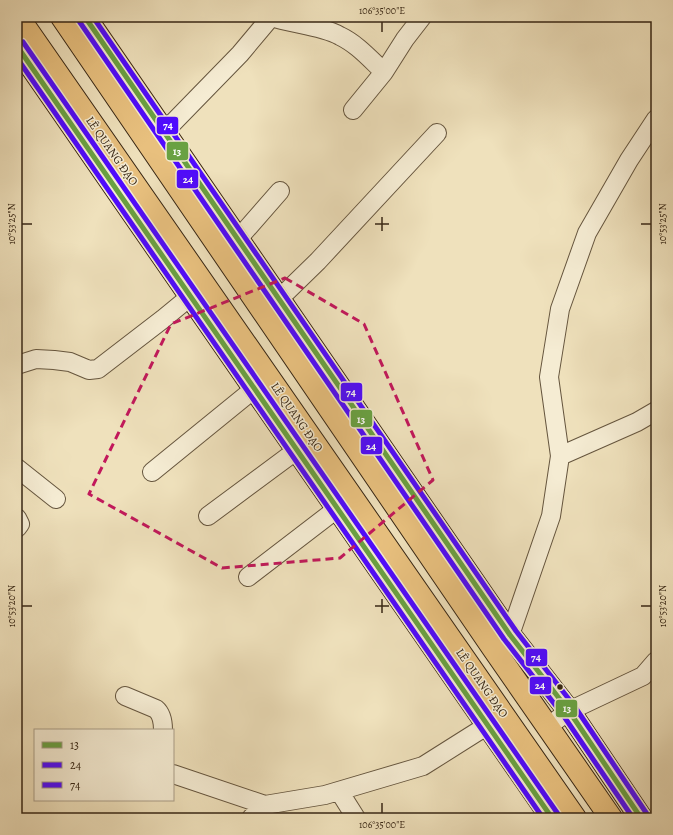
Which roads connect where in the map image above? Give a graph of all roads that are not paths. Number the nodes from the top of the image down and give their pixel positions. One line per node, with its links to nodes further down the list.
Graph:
1 (18, 17): 17 (highway, LÊ QUANG ĐẠO)
2 (62, 17): 30 (highway)
3 (86, 17): 10 (highway)
4 (271, 17): 7 (street); 10 (street)
5 (422, 17): 7 (street)
6 (17, 46): 14 (highway, LÊ QUANG ĐẠO)
7 (384, 72): 8 (street)
8 (353, 110)
9 (656, 119): 20 (street)
10 (164, 132): 13 (highway)
11 (437, 133): 15 (street)
12 (280, 191): 13 (street)
13 (238, 239): 15 (highway)
14 (191, 296): 16 (street); 17 (highway, LÊ QUANG ĐẠO)
15 (279, 299): 29 (highway)
16 (17, 365)
17 (262, 383): 19 (highway, LÊ QUANG ĐẠO); 22 (street); 24 (highway, LÊ QUANG ĐẠO)
18 (656, 411): 20 (street)
19 (297, 450): 24 (highway, LÊ QUANG ĐẠO); 25 (street)
20 (560, 456): 29 (street)
21 (17, 468): 23 (street)
22 (152, 472)
23 (56, 499)
24 (345, 503): 28 (street); 34 (highway, LÊ QUANG ĐẠO)
25 (208, 516)
26 (17, 518): 27 (street)
27 (17, 528)
28 (248, 578)
29 (510, 635): 30 (street); 33 (highway)
30 (493, 648): 35 (highway)
31 (656, 661): 33 (street)
32 (125, 696): 36 (street)
33 (569, 711): 35 (street); 45 (highway)
34 (496, 720): 38 (street); 42 (highway, LÊ QUANG ĐẠO); 43 (highway, LÊ QUANG ĐẠO)
35 (547, 727): 44 (highway)
36 (163, 729)
37 (174, 774): 39 (street)
38 (339, 791): 39 (street); 41 (street)
39 (265, 805): 40 (street)
40 (251, 818)
41 (356, 818)
42 (552, 818)
43 (575, 818)
44 (611, 818)
45 (641, 818)

